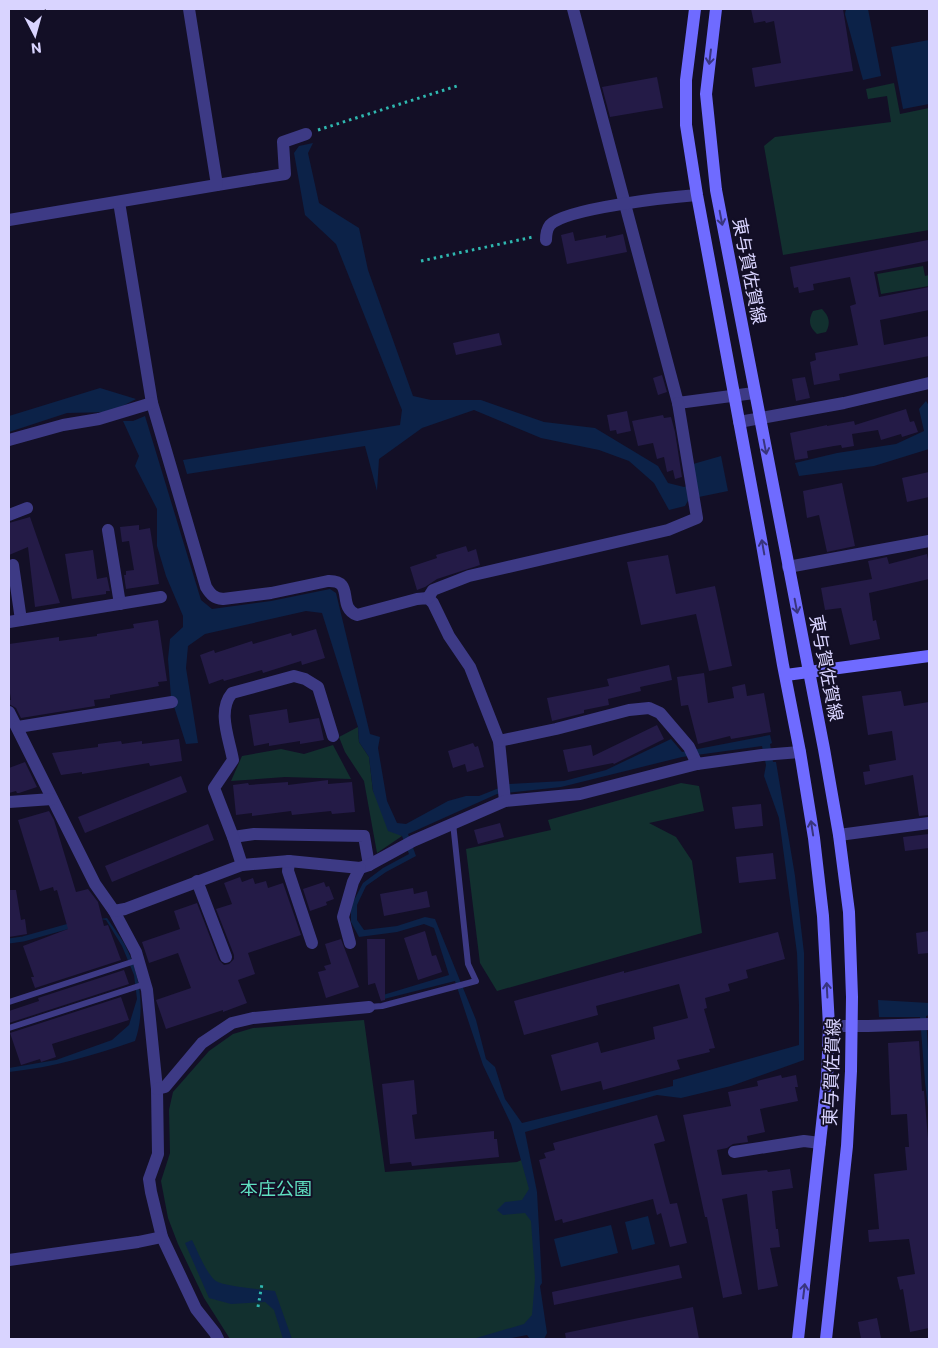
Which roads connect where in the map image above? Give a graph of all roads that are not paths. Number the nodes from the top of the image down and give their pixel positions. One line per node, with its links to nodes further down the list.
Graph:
1 (189, 9): 6 (street)
2 (573, 9): 9 (street)
3 (695, 9): 7 (main road, 東与賀佐賀線)
4 (716, 9): 13 (main road, 東与賀佐賀線, one-way to 13)
5 (306, 134): 6 (street)
6 (217, 185): 8 (street)
7 (697, 195): 9 (street); 14 (main road, 東与賀佐賀線)
8 (119, 202): 10 (street); 15 (street)
9 (626, 203): 11 (street); 16 (street)
10 (9, 220)
11 (546, 237)
12 (929, 383): 17 (street)
13 (754, 393): 14 (street); 17 (main road, 東与賀佐賀線)
14 (734, 395): 16 (street); 18 (main road, 東与賀佐賀線)
15 (152, 403): 19 (street); 27 (street)
16 (678, 403): 27 (street)
17 (759, 419): 18 (street); 25 (main road, 東与賀佐賀線, one-way to 25)
18 (739, 422): 32 (main road, 東与賀佐賀線, one-way to 18)
19 (9, 440)
20 (27, 508): 21 (street)
21 (9, 515)
22 (108, 530): 28 (street)
23 (929, 541): 25 (street)
24 (13, 565): 29 (street)
25 (788, 568): 31 (main road, 東与賀佐賀線, one-way to 31)
26 (161, 597): 28 (street)
27 (428, 598): 37 (street)
28 (120, 604): 29 (street)
29 (15, 621)
30 (929, 656): 31 (main road)
31 (809, 672): 32 (main road); 45 (main road, 東与賀佐賀線)
32 (786, 675): 38 (main road, 東与賀佐賀線)
33 (172, 702): 35 (street)
34 (9, 712): 35 (street)
35 (18, 727): 41 (street)
36 (333, 736): 46 (street)
37 (498, 741): 39 (street); 40 (street)
38 (800, 752): 39 (street); 60 (main road, 東与賀佐賀線, one-way to 38)
39 (693, 756): 40 (street)
40 (504, 794): 44 (street)
41 (52, 799): 42 (street); 51 (street)
42 (9, 802)
43 (929, 823): 45 (street)
44 (453, 824): 49 (street); 58 (lane)
45 (839, 835): 61 (main road, 東与賀佐賀線)
46 (233, 836): 48 (street); 49 (street)
47 (290, 861): 48 (street); 49 (street); 52 (street)
48 (242, 865): 50 (street)
49 (365, 866): 53 (street)
50 (197, 881): 51 (street); 54 (street)
51 (114, 911): 55 (street)
52 (312, 943)
53 (350, 943)
54 (226, 957)
55 (138, 960): 56 (street); 57 (lane)
56 (146, 984): 62 (lane); 63 (street)
57 (9, 1002)
58 (369, 1007): 63 (street)
59 (924, 1025): 61 (street)
60 (828, 1026): 61 (street); 64 (main road, 東与賀佐賀線)
61 (851, 1026): 70 (main road, 東与賀佐賀線)
62 (9, 1028)
63 (157, 1089): 66 (street)
64 (820, 1143): 65 (street); 69 (main road, 東与賀佐賀線, one-way to 64)
65 (734, 1152)
66 (162, 1237): 67 (street); 68 (street)
67 (9, 1260)
68 (218, 1339)
69 (798, 1339)
70 (826, 1339)

